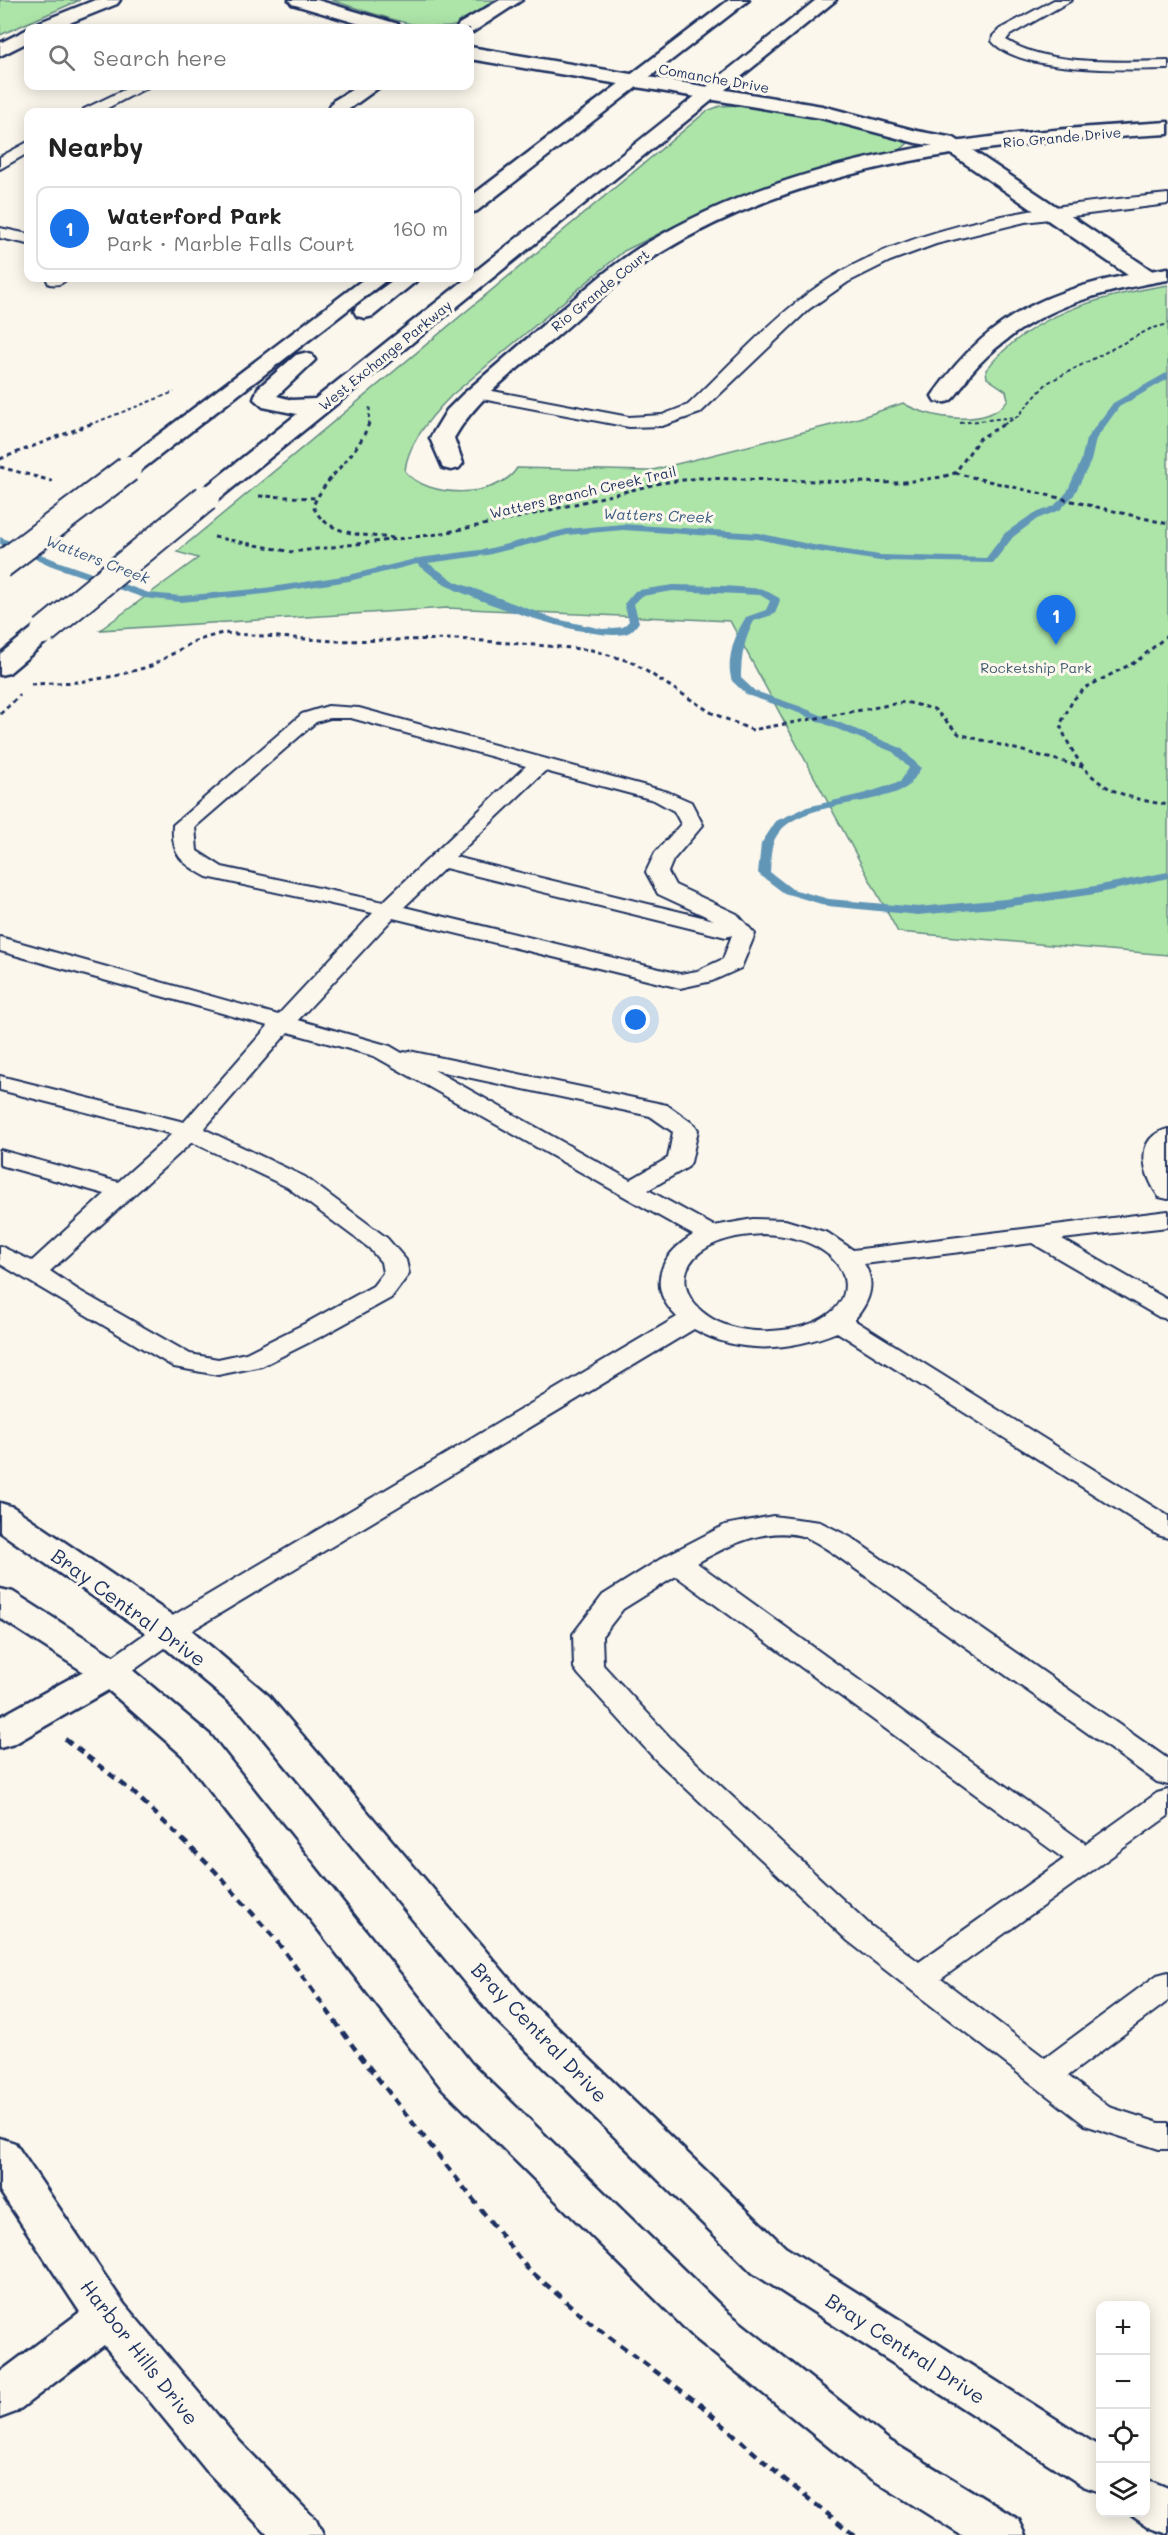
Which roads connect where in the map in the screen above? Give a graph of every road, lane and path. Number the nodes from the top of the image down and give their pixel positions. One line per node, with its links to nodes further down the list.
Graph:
1 (111, 0): 7 (street)
2 (298, 0): 8 (street)
3 (513, 0): 9 (street)
4 (740, 0): 15 (street)
5 (827, 0): 17 (street, West Exchange Parkway)
6 (1065, 0): 14 (lane)
7 (52, 24)
8 (379, 24)
9 (473, 24)
10 (24, 37): 12 (street)
11 (474, 43): 15 (street, Comanche Drive)
12 (0, 50)
13 (474, 54): 16 (street, Comanche Drive)
14 (1168, 65)
15 (652, 67): 16 (street); 17 (street, Comanche Drive)
16 (635, 80): 17 (street, Comanche Drive); 29 (street)
17 (721, 87): 20 (street, Comanche Drive); 25 (street, Comanche Drive); 41 (street, West Exchange Parkway)
18 (135, 90): 21 (lane)
19 (364, 90): 22 (street)
20 (865, 104)
21 (96, 108)
22 (338, 108)
23 (913, 117): 25 (street, Comanche Drive)
24 (1168, 128): 25 (street, Rio Grande Drive)
25 (951, 145): 30 (street, Comanche Drive); 39 (street, Rio Grande Court)
26 (24, 149): 27 (lane)
27 (0, 164)
28 (1168, 199): 30 (lane)
29 (474, 204)
30 (1051, 213): 34 (street, Comanche Drive); 39 (lane)
31 (0, 233): 32 (lane)
32 (24, 238)
33 (1168, 274): 34 (street)
34 (1146, 277): 40 (street)
35 (373, 282): 53 (street, bridge)
36 (404, 282): 41 (street)
37 (1168, 324): 42 (path)
38 (184, 388): 44 (path)
39 (477, 393): 45 (street, Rio Grande Court)
40 (943, 396)
41 (321, 406): 55 (street, West Exchange Parkway, bridge)
42 (1016, 417): 43 (path); 47 (path)
43 (954, 423)
44 (0, 459)
45 (451, 463)
46 (0, 467): 48 (path)
47 (955, 473): 51 (path); 52 (path, Watters Branch Creek Trail)
48 (58, 483)
49 (252, 497): 50 (path)
50 (315, 498)
51 (1168, 524)
52 (210, 536)
53 (0, 566)
54 (1168, 635): 58 (path)
55 (0, 667)
56 (31, 684): 58 (path)
57 (541, 763): 60 (lane); 61 (lane); 62 (lane)
58 (1083, 767): 59 (path)
59 (1168, 806)
60 (440, 860): 61 (lane); 62 (lane)
61 (388, 910): 62 (lane); 64 (lane)
62 (744, 934)
63 (0, 944): 64 (lane)
64 (283, 1023): 65 (lane); 67 (lane)
65 (385, 1053): 70 (lane); 70 (lane)
66 (0, 1083): 67 (lane)
67 (189, 1131): 71 (lane); 78 (lane)
68 (1168, 1136): 72 (lane)
69 (0, 1157): 71 (lane)
70 (630, 1190): 74 (lane)
71 (122, 1191): 78 (lane)
72 (1168, 1192)
73 (1168, 1219): 75 (lane)
74 (711, 1235): 77 (lane); 80 (lane)
75 (1036, 1235): 77 (lane); 79 (lane)
76 (0, 1254): 78 (lane)
77 (847, 1258): 81 (lane)
78 (34, 1272)
79 (1168, 1311)
80 (694, 1318): 81 (lane); 86 (lane)
81 (838, 1321): 83 (lane)
82 (0, 1515): 86 (street, Bray Central Drive)
83 (1168, 1528)
84 (677, 1562): 90 (lane); 92 (lane); 93 (lane)
85 (0, 1601): 87 (street)
86 (169, 1631): 87 (lane); 100 (street, Bray Central Drive)
87 (111, 1672): 88 (street); 105 (street)
88 (36, 1714): 89 (street); 104 (path)
89 (0, 1734)
90 (1168, 1774)
91 (1168, 1801): 92 (lane)
92 (1086, 1860): 93 (lane)
93 (919, 1978): 95 (lane)
94 (1168, 1983): 95 (lane)
95 (1045, 2076): 96 (lane)
96 (1168, 2136)
97 (0, 2155): 98 (street, Harbor Hills Drive)
98 (108, 2317): 99 (street); 103 (street, Harbor Hills Drive)
99 (0, 2398)
100 (1096, 2469)
101 (1150, 2502): 102 (street)
102 (1168, 2513)
103 (299, 2535)
104 (854, 2535)
105 (1002, 2535)

